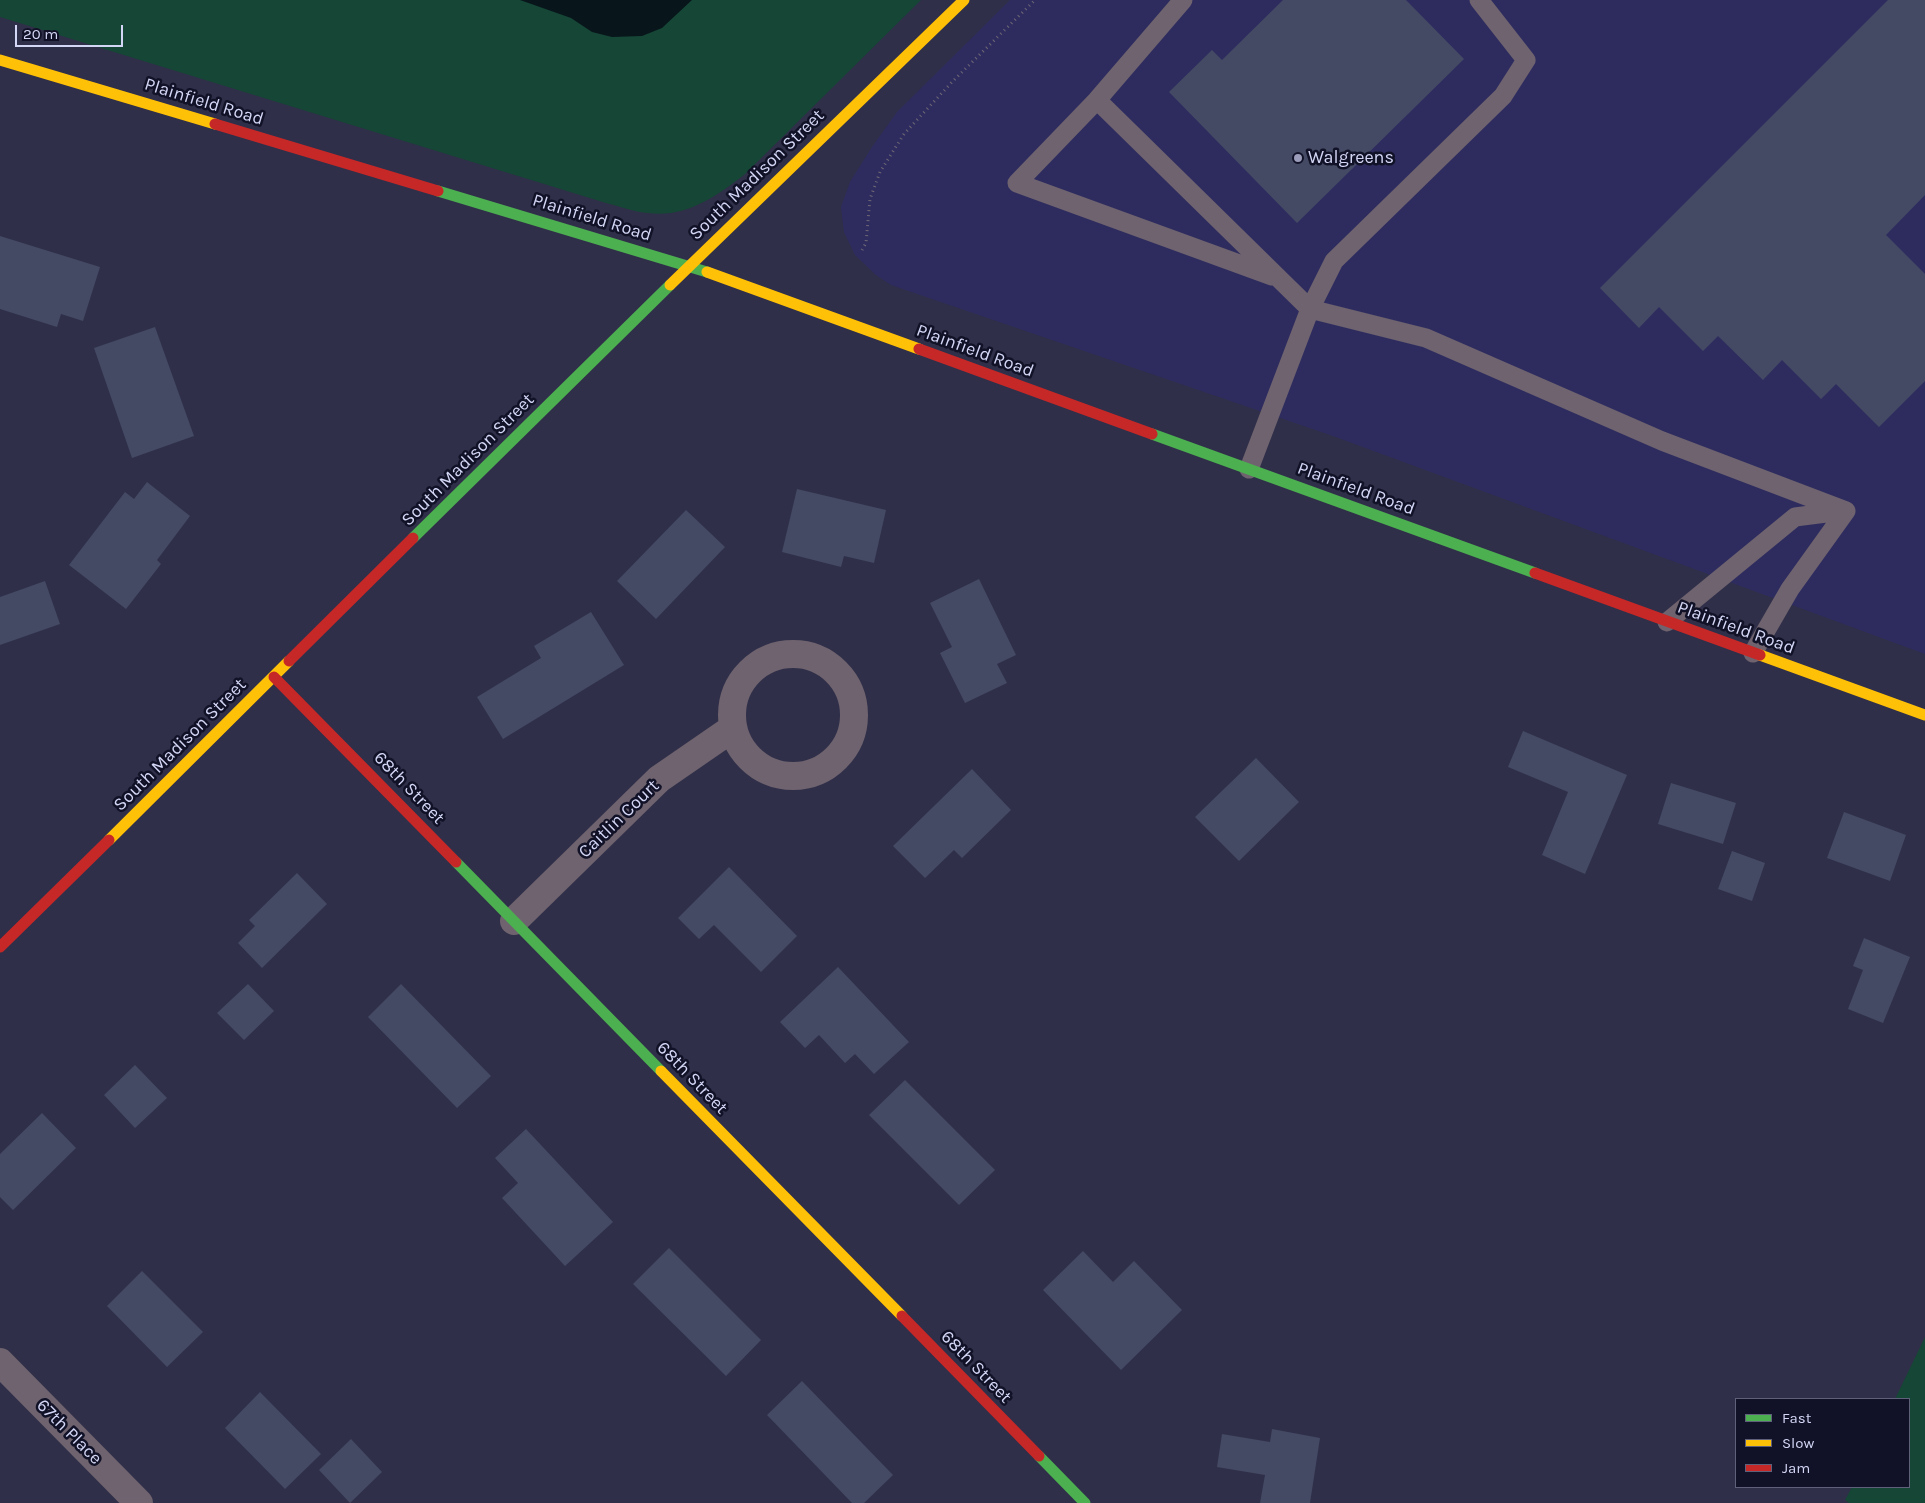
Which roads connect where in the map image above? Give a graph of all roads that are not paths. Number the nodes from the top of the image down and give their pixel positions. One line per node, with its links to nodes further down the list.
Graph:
1 (964, 0): 6 (street, South Madison Street)
2 (1183, 0): 5 (lane)
3 (1479, 0): 8 (lane)
4 (0, 60): 6 (street, Plainfield Road)
5 (1097, 100): 7 (lane); 7 (lane)
6 (689, 266): 9 (street, Plainfield Road); 13 (street, South Madison Street)
7 (1279, 279): 8 (lane)
8 (1310, 309): 9 (lane); 10 (lane)
9 (1248, 469): 11 (street, Plainfield Road)
10 (1846, 511): 11 (lane); 12 (lane)
11 (1667, 622): 12 (street, Plainfield Road)
12 (1753, 653): 14 (street, Plainfield Road)
13 (274, 677): 16 (street, 68th Street); 17 (street, South Madison Street)
14 (1925, 715)
15 (733, 728): 15 (street); 16 (street, Caitlin Court)
16 (514, 921): 20 (street, 68th Street)
17 (0, 947)
18 (0, 1362): 19 (street, 67th Place)
19 (139, 1503)
20 (1085, 1503)

